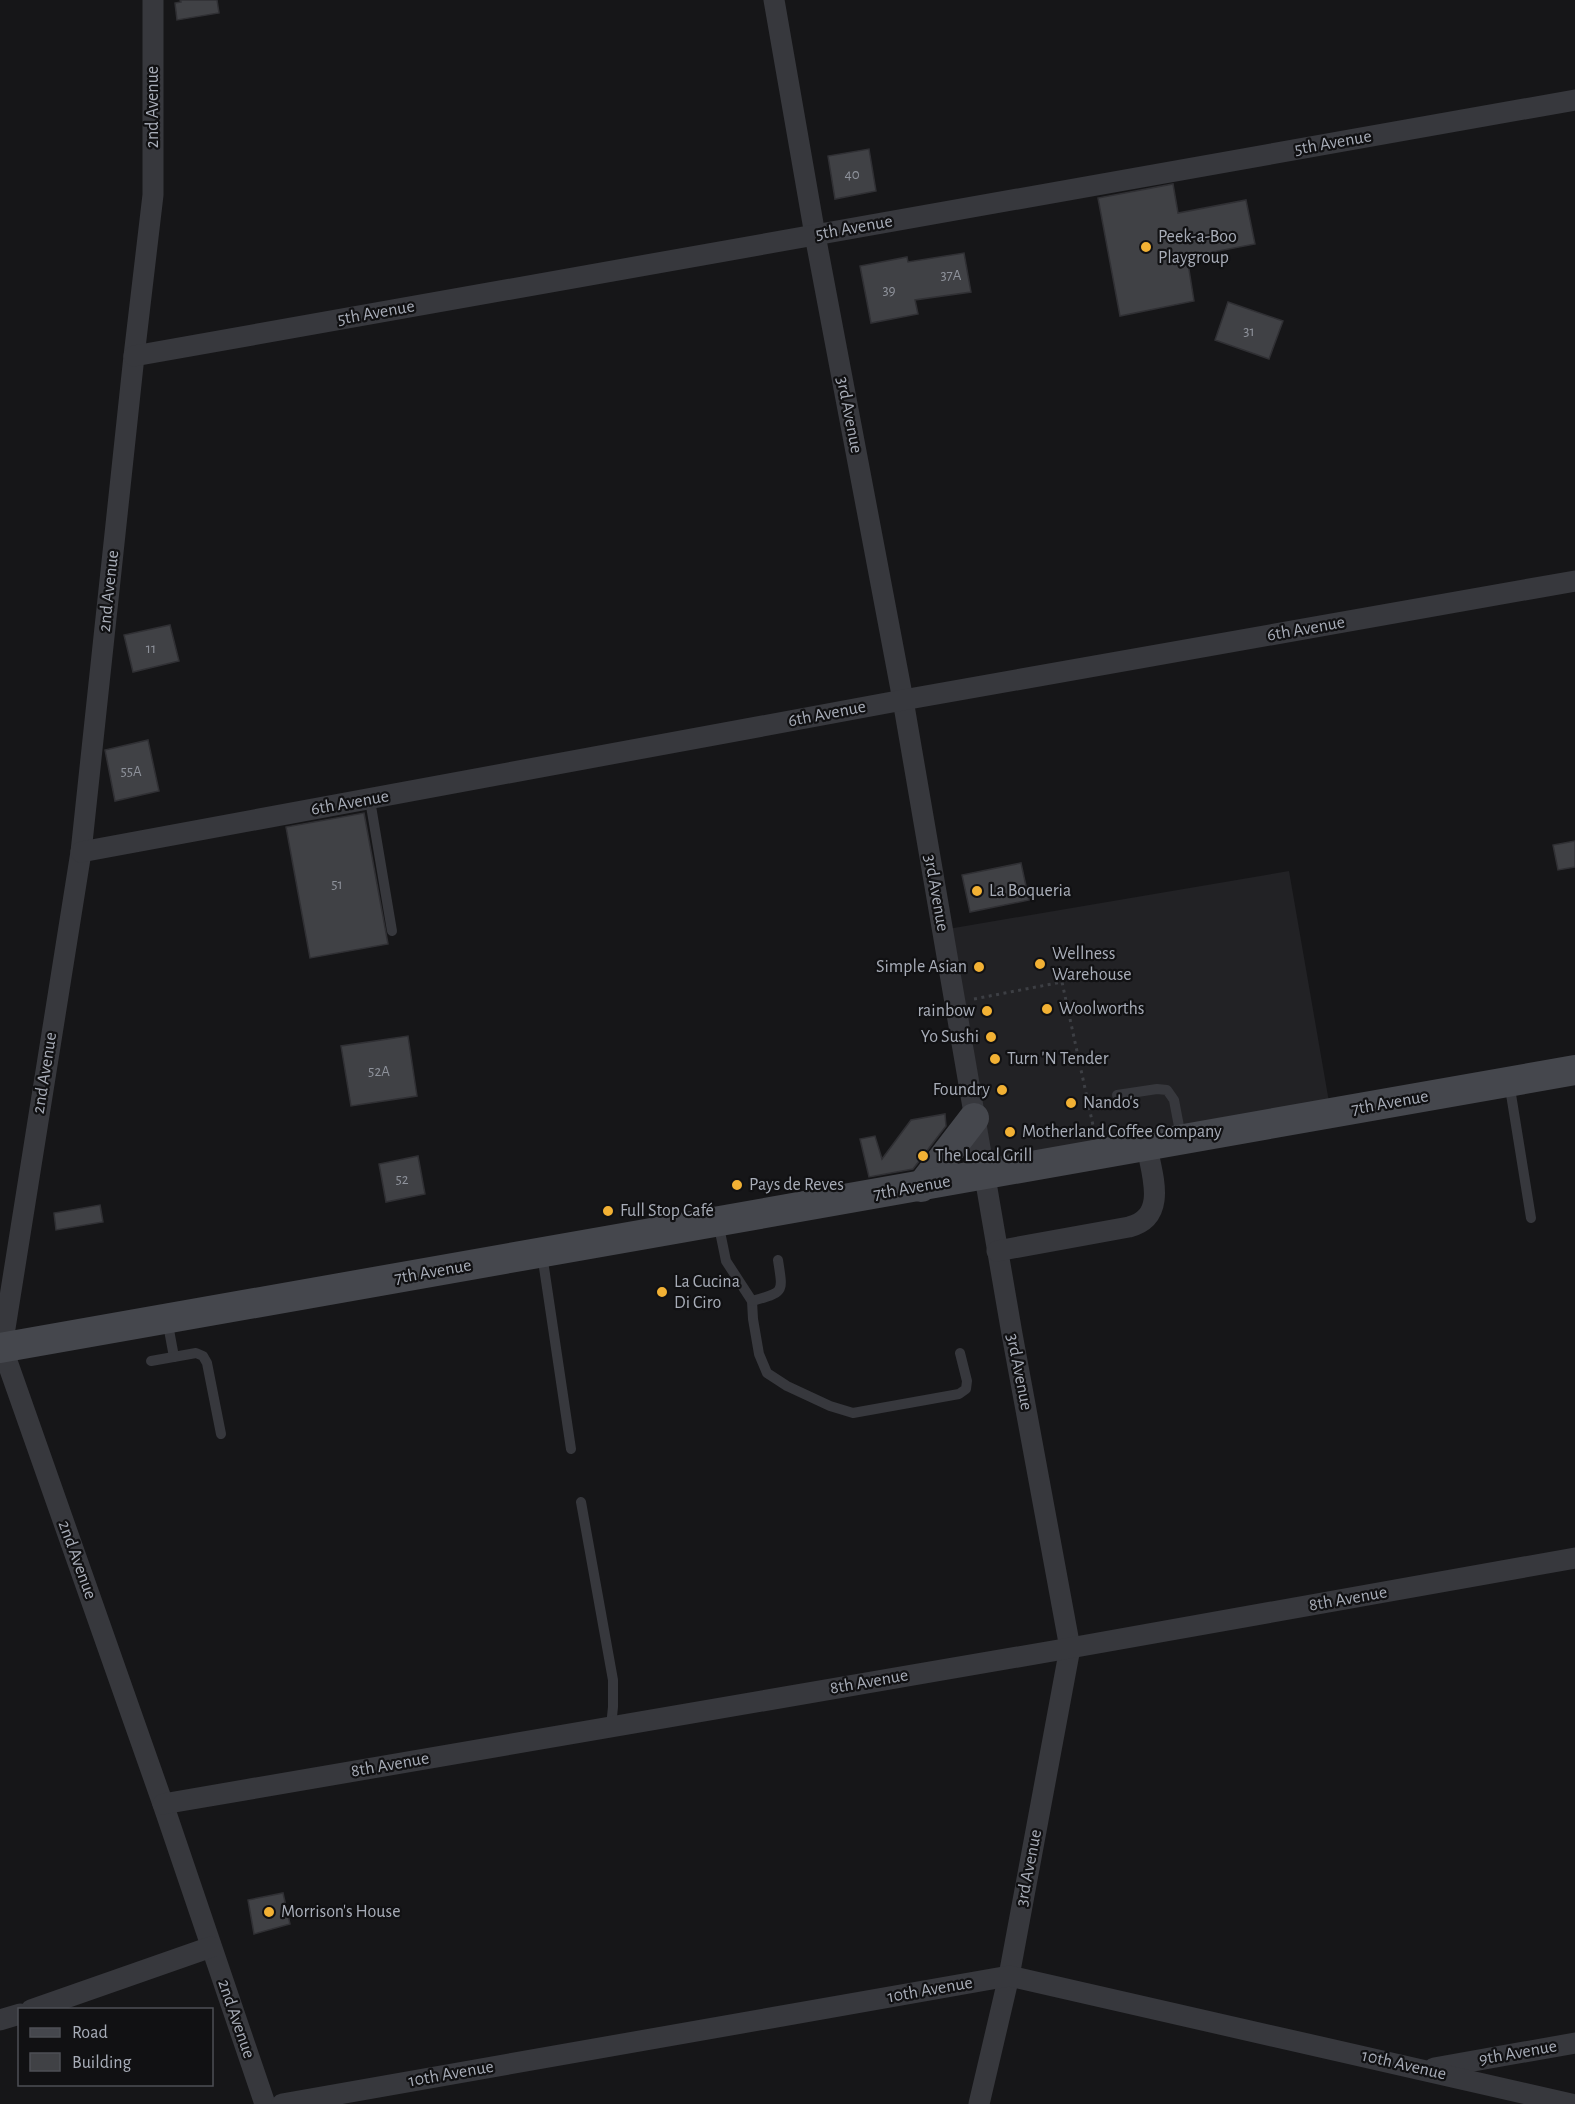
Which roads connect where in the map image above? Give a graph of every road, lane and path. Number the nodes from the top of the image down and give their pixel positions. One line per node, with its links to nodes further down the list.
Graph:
1 (153, 0): 5 (street, 2nd Avenue)
2 (774, 0): 4 (street, 3rd Avenue)
3 (1575, 100): 4 (street, 5th Avenue)
4 (815, 235): 5 (street, 5th Avenue); 7 (street, 3rd Avenue)
5 (134, 356): 9 (street, 2nd Avenue)
6 (1575, 581): 7 (street, 6th Avenue)
7 (903, 700): 8 (street, 6th Avenue); 15 (street, 3rd Avenue)
8 (370, 800): 9 (street, 6th Avenue); 10 (lane)
9 (81, 852): 28 (street, 2nd Avenue)
10 (392, 931)
11 (974, 999): 16 (path)
12 (1575, 1070): 13 (main road, 7th Avenue)
13 (1508, 1082): 17 (main road, 7th Avenue); 21 (lane)
14 (1118, 1095): 17 (lane)
15 (974, 1118): 19 (street, 3rd Avenue); 20 (main road)
16 (1094, 1130)
17 (1181, 1140): 18 (main road, 7th Avenue)
18 (1147, 1146): 19 (main road, 7th Avenue); 23 (street)
19 (984, 1175): 20 (main road, 7th Avenue); 23 (street, 3rd Avenue)
20 (921, 1187): 22 (main road, 7th Avenue)
21 (1532, 1218)
22 (718, 1222): 24 (main road, 7th Avenue); 26 (lane)
23 (997, 1251): 36 (street, 3rd Avenue)
24 (542, 1253): 27 (main road, 7th Avenue); 33 (lane)
25 (778, 1260): 26 (lane)
26 (752, 1301): 29 (lane)
27 (167, 1319): 28 (main road, 7th Avenue); 30 (lane)
28 (1, 1347): 38 (street, 2nd Avenue)
29 (960, 1353)
30 (174, 1357): 31 (lane); 32 (lane)
31 (151, 1361)
32 (221, 1434)
33 (571, 1449)
34 (581, 1502): 37 (lane)
35 (1575, 1558): 36 (street, 8th Avenue)
36 (1070, 1648): 37 (street, 8th Avenue); 40 (street, 3rd Avenue)
37 (611, 1726): 38 (street, 8th Avenue)
38 (163, 1804): 39 (street, 2nd Avenue)
39 (211, 1947): 41 (street); 46 (street, 2nd Avenue)
40 (1009, 1976): 45 (street, 10th Avenue); 47 (street, 10th Avenue); 48 (street, 3rd Avenue)
41 (37, 2008)
42 (18, 2015): 43 (street)
43 (0, 2020)
44 (1575, 2043): 45 (street, 9th Avenue)
45 (1426, 2069): 49 (street, 10th Avenue)
46 (265, 2104)
47 (282, 2104)
48 (979, 2104)
49 (1571, 2104)

